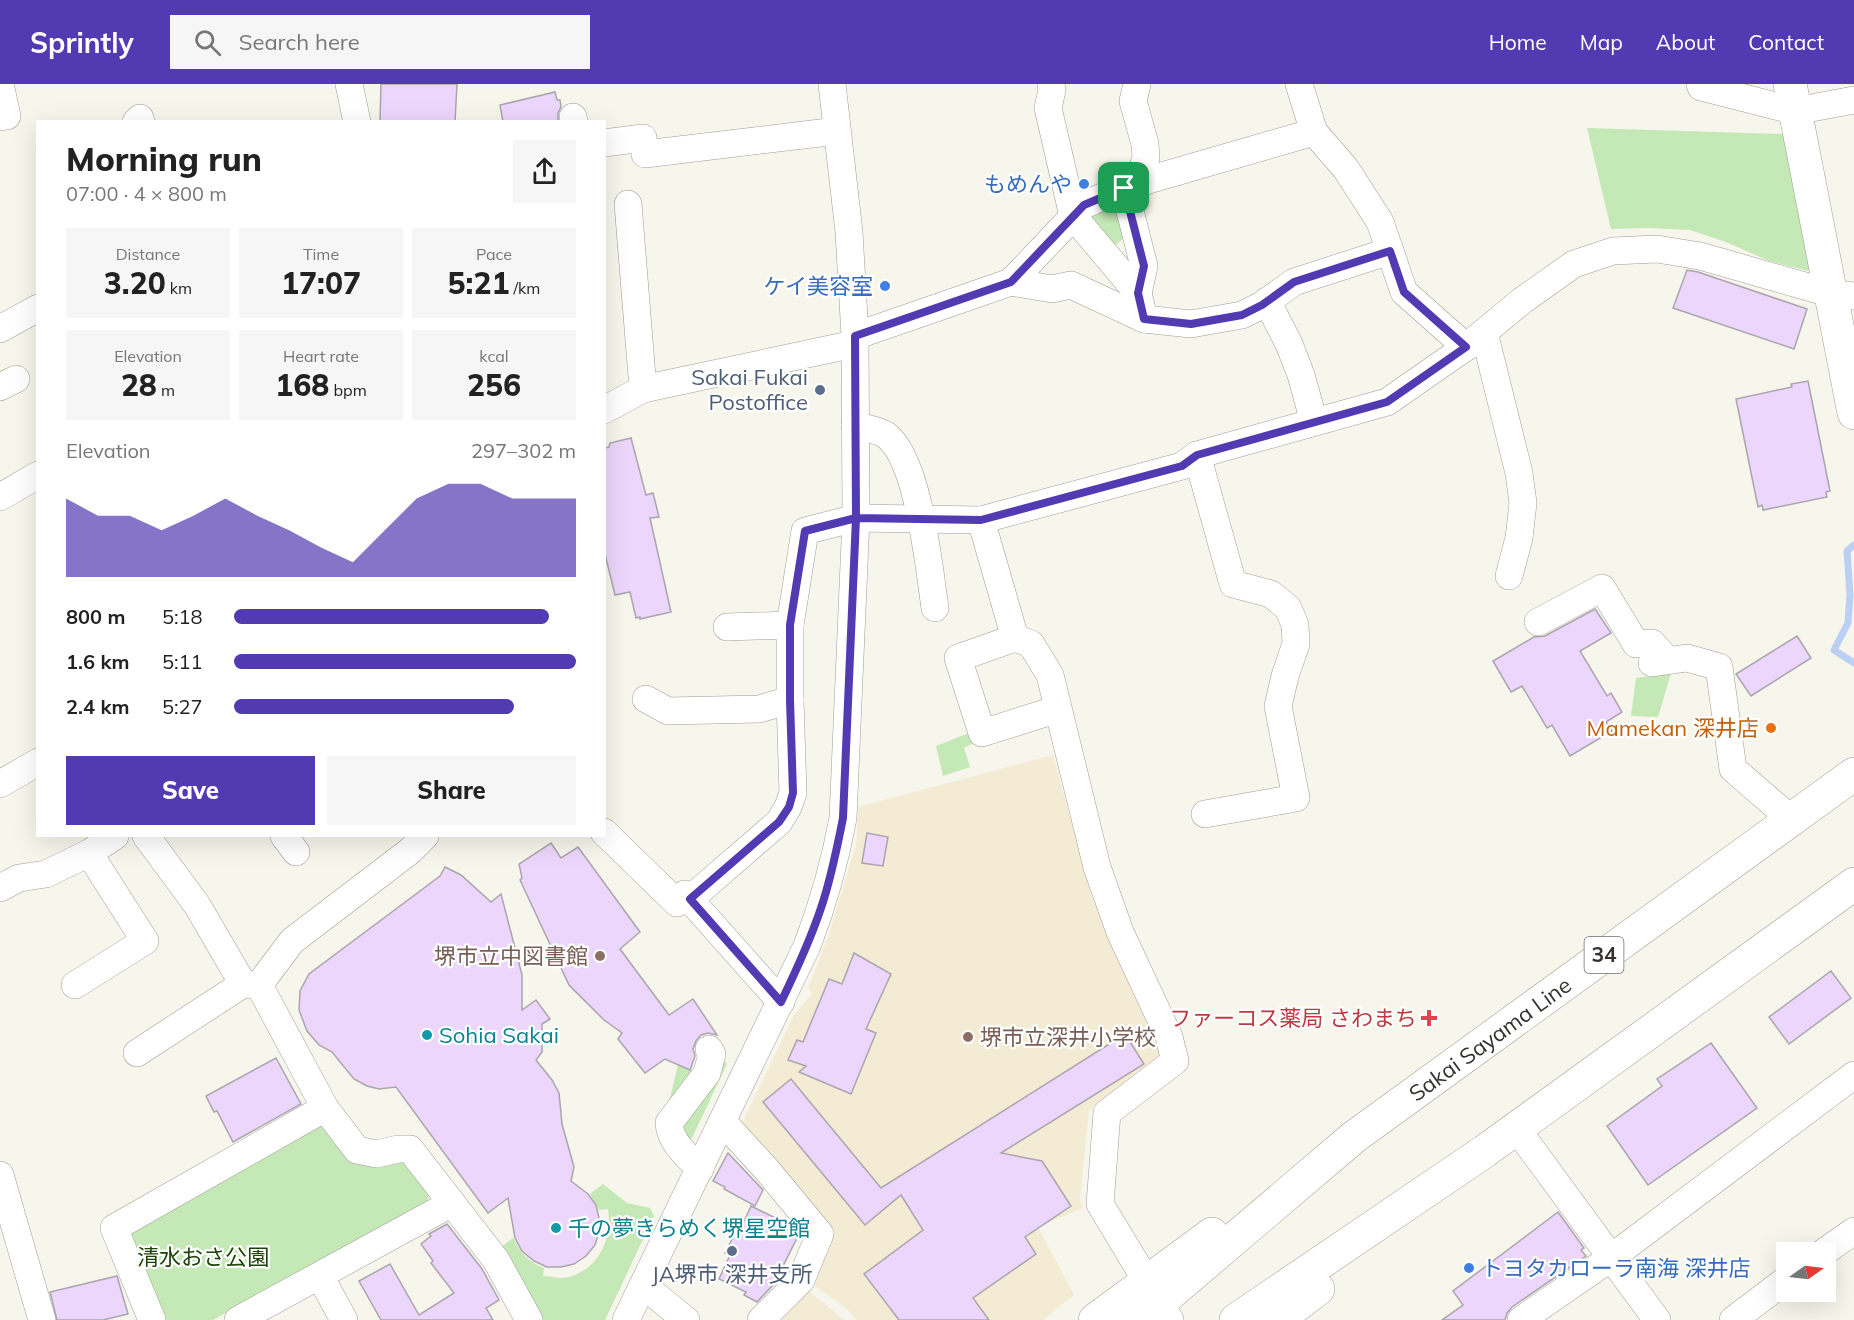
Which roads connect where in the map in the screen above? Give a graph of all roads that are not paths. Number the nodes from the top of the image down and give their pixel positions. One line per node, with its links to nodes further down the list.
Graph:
1 (0, 84): 10 (street)
2 (349, 84): 11 (street)
3 (1051, 84): 17 (street)
4 (1137, 84): 15 (street)
5 (1299, 84): 13 (street)
6 (1700, 84): 8 (street)
7 (828, 92): 12 (street)
8 (1793, 98): 9 (street); 21 (main road)
9 (1854, 100)
10 (0, 117)
11 (357, 120)
12 (837, 131): 14 (street); 27 (street)
13 (1314, 132): 15 (street); 18 (street)
14 (606, 143)
15 (1135, 184): 17 (street); 20 (street)
16 (628, 204): 28 (street)
17 (1073, 216): 19 (street); 20 (street)
18 (1390, 251): 22 (street); 26 (street)
19 (1011, 282): 24 (street); 27 (street)
20 (1138, 293): 24 (street)
21 (1842, 294): 26 (street); 30 (main road)
22 (1267, 301): 24 (street); 31 (street)
23 (36, 309): 25 (street)
24 (1144, 319)
25 (0, 328)
26 (1475, 339): 31 (street); 39 (street)
27 (854, 340): 28 (street); 32 (street)
28 (643, 389): 29 (street)
29 (606, 409)
30 (1854, 413)
31 (1314, 422): 33 (street)
32 (855, 425): 36 (street); 37 (street)
33 (1197, 455): 38 (street); 51 (street)
34 (36, 476): 35 (street)
35 (0, 497)
36 (856, 518): 37 (street); 42 (street); 63 (street)
37 (921, 519): 38 (street); 40 (street)
38 (981, 520): 44 (street)
39 (1509, 576)
40 (936, 608)
41 (1538, 622): 52 (street)
42 (790, 625): 43 (street); 46 (street)
43 (727, 627)
44 (1015, 638): 47 (street); 47 (street)
45 (646, 699): 46 (street)
46 (790, 700): 60 (street)
47 (1058, 709): 80 (street)
48 (36, 763): 50 (street)
49 (1854, 774): 52 (main road, Sakai Sayama Line / 34)
50 (0, 784)
51 (1205, 814)
52 (1791, 819): 80 (main road, Sakai Sayama Line / 34)
53 (606, 834): 60 (street)
54 (113, 837): 57 (street)
55 (147, 837): 61 (street)
56 (424, 837): 61 (street)
57 (89, 853): 59 (street); 62 (street)
58 (1854, 884): 69 (main road)
59 (0, 888)
60 (690, 899): 63 (street)
61 (251, 984): 64 (street); 67 (street)
62 (75, 985)
63 (781, 1002): 66 (street)
64 (137, 1053)
65 (1854, 1075): 76 (street)
66 (744, 1079): 68 (street); 71 (street)
67 (325, 1108): 73 (street); 82 (street)
68 (723, 1122): 71 (street); 88 (street)
69 (1516, 1128): 70 (main road); 76 (street)
70 (1485, 1151): 90 (main road); 91 (main road)
71 (700, 1169): 78 (street)
72 (0, 1175): 81 (street)
73 (452, 1203): 77 (street); 85 (street)
74 (1854, 1231): 75 (street)
75 (1836, 1244)
76 (1612, 1257): 92 (street); 93 (street)
77 (320, 1276): 83 (street); 84 (street)
78 (643, 1285): 86 (street); 87 (street)
79 (1776, 1287): 94 (street)
80 (1154, 1306): 89 (main road, Sakai Sayama Line)
81 (42, 1320)
82 (152, 1320)
83 (238, 1320)
84 (344, 1320)
85 (529, 1320)
86 (626, 1320)
87 (686, 1320)
88 (761, 1320)
89 (1095, 1320)
90 (1236, 1320)
91 (1277, 1320)
92 (1521, 1320)
93 (1657, 1320)
94 (1732, 1320)

